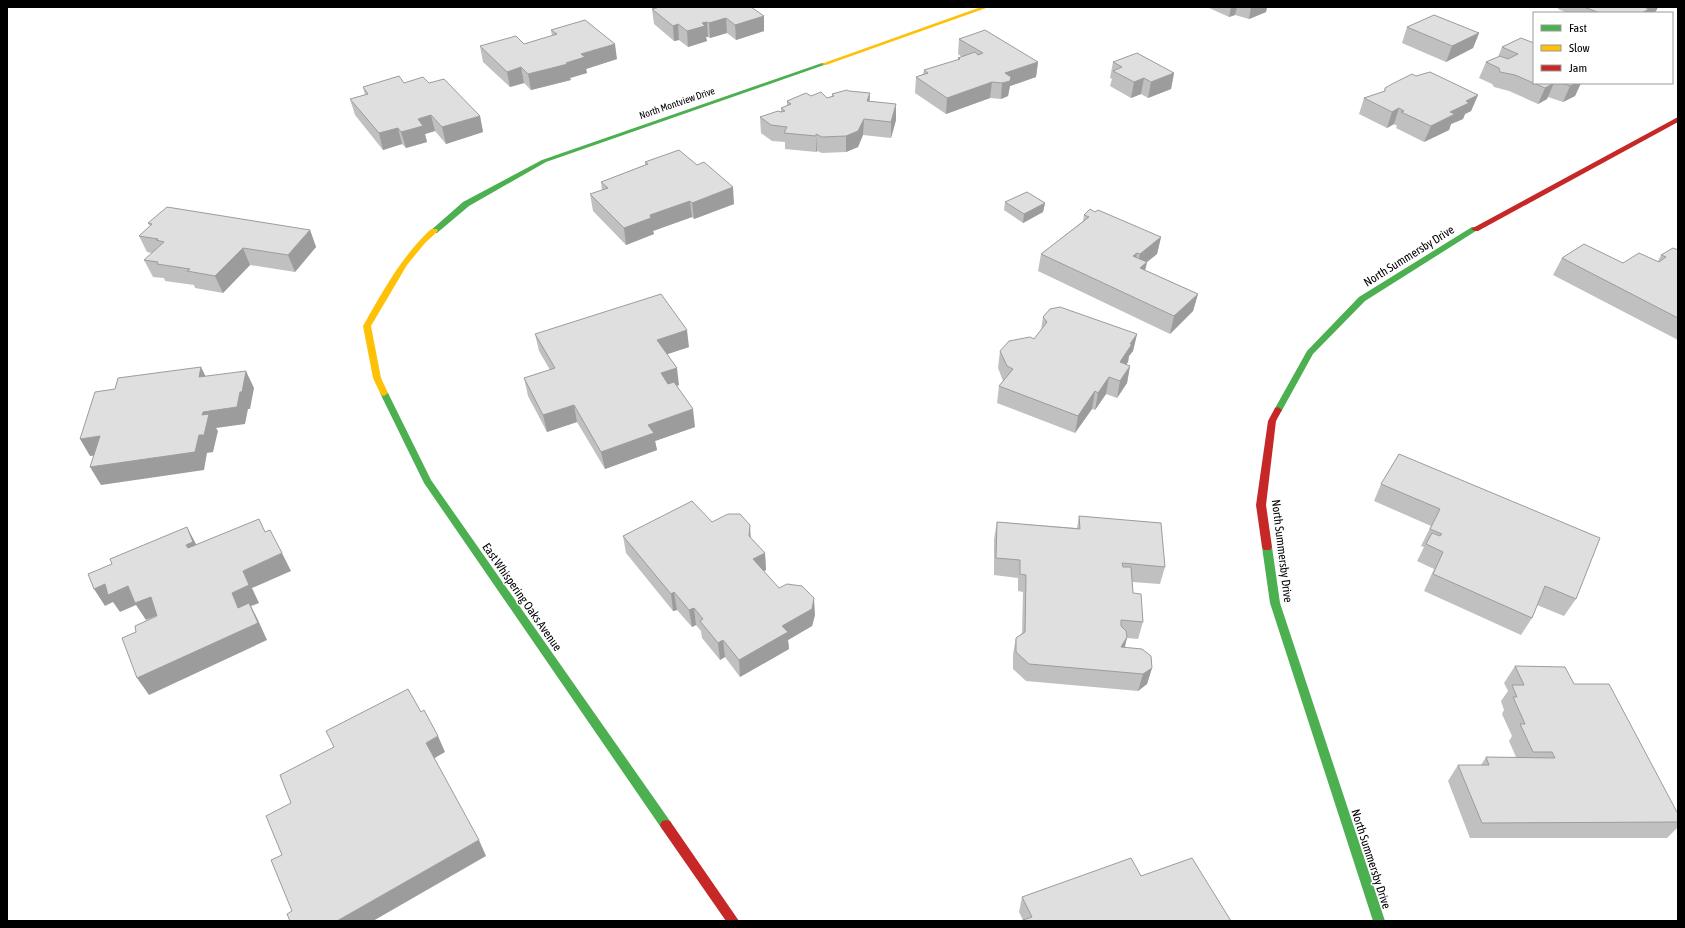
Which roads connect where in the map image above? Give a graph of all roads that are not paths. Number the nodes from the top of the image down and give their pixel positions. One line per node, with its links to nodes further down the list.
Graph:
1 (986, 7): 3 (street, North Montview Drive)
2 (1678, 119): 5 (street, North Summersby Drive)
3 (401, 265): 4 (street, East Whispering Oaks Avenue)
4 (733, 921)
5 (1379, 921)

